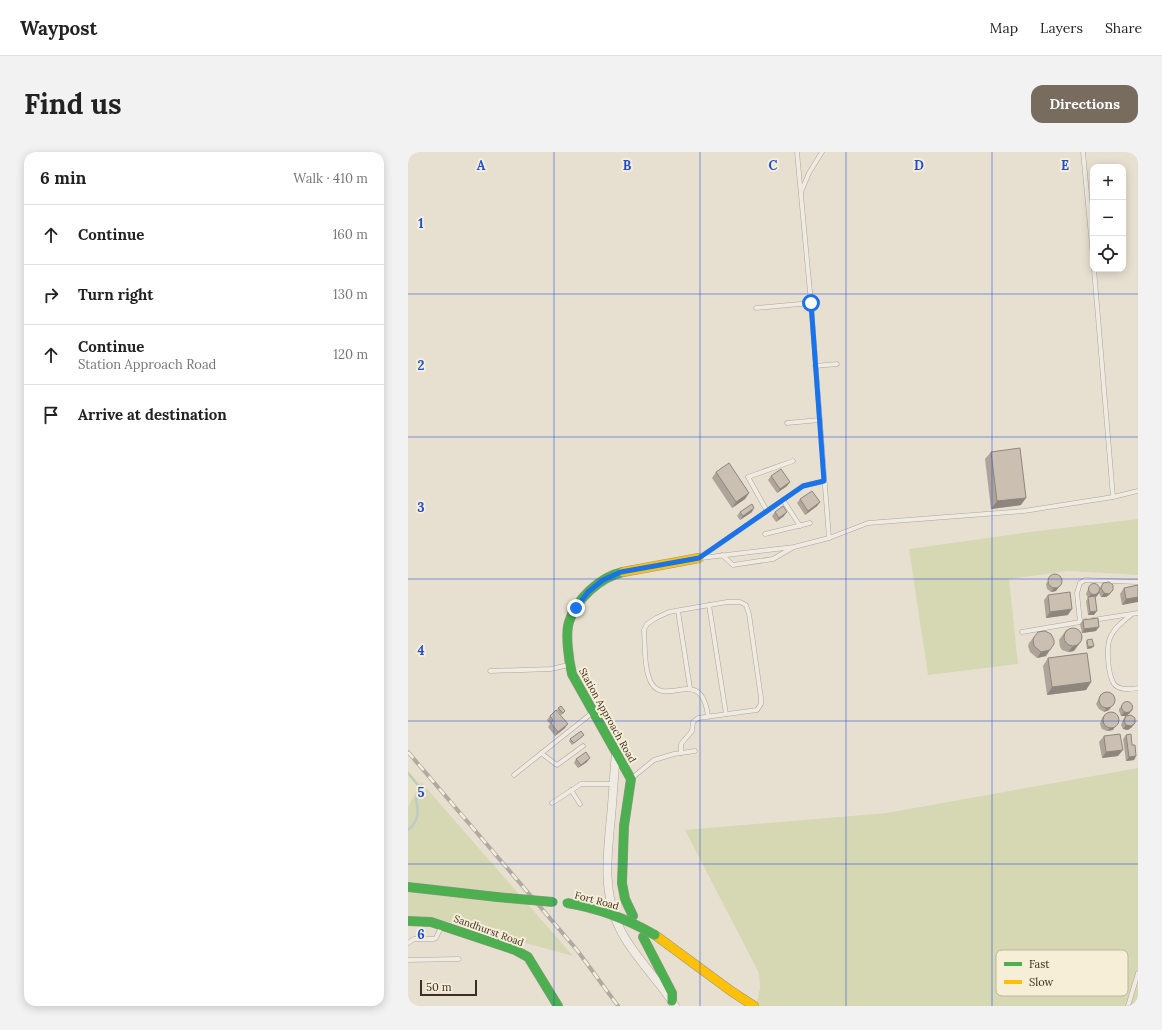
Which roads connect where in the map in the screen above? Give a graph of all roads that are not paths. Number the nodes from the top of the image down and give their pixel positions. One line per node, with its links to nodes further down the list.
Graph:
1 (797, 152): 4 (lane)
2 (822, 152): 4 (lane)
3 (1083, 152): 5 (lane)
4 (800, 195): 7 (lane)
5 (1091, 236)
6 (1094, 272): 16 (lane)
7 (811, 303): 8 (lane); 10 (lane)
8 (756, 308)
9 (837, 364): 10 (lane)
10 (815, 366): 11 (lane)
11 (820, 420): 12 (lane); 14 (lane)
12 (787, 423)
13 (793, 461): 18 (lane)
14 (824, 481): 17 (lane); 22 (lane)
15 (1138, 491): 16 (lane)
16 (1113, 497): 22 (lane)
17 (783, 500): 18 (lane); 20 (lane)
18 (767, 510): 25 (lane)
19 (810, 523): 20 (lane)
20 (800, 526): 21 (lane)
21 (765, 534)
22 (829, 538): 23 (lane)
23 (794, 547): 24 (lane); 24 (lane)
24 (722, 555): 25 (lane)
25 (699, 558): 33 (street, Station Approach Road)
26 (1138, 582): 31 (lane)
27 (709, 605): 28 (lane); 38 (lane); 38 (lane)
28 (678, 611): 35 (lane); 35 (lane)
29 (1138, 613): 30 (lane)
30 (1132, 614): 31 (lane); 36 (lane)
31 (1080, 622): 32 (lane)
32 (1022, 632)
33 (570, 664): 34 (lane); 37 (street, Station Approach Road)
34 (490, 671)
35 (690, 688): 39 (lane)
36 (1138, 688)
37 (594, 712): 42 (street, Station Approach Road); 43 (lane)
38 (726, 714): 39 (lane)
39 (708, 717): 44 (lane)
40 (583, 746): 43 (lane)
41 (695, 751): 44 (lane)
42 (616, 752): 46 (street, Station Approach Road); 47 (street)
43 (541, 753): 45 (lane)
44 (681, 753): 46 (lane)
45 (514, 775)
46 (631, 779): 52 (street)
47 (614, 784): 48 (lane); 60 (street)
48 (571, 790): 49 (lane); 50 (lane)
49 (552, 803)
50 (580, 804)
51 (408, 887): 62 (street, Fort Road, bridge)
52 (633, 916)
53 (408, 921): 54 (street, Sandhurst Road)
54 (441, 925): 56 (lane); 61 (street, Sandhurst Road)
55 (643, 937): 60 (street)
56 (408, 943)
57 (459, 959): 58 (lane)
58 (408, 960)
59 (1138, 973): 63 (lane)
60 (674, 1003)
61 (558, 1006)
62 (754, 1006)
63 (1128, 1006)

